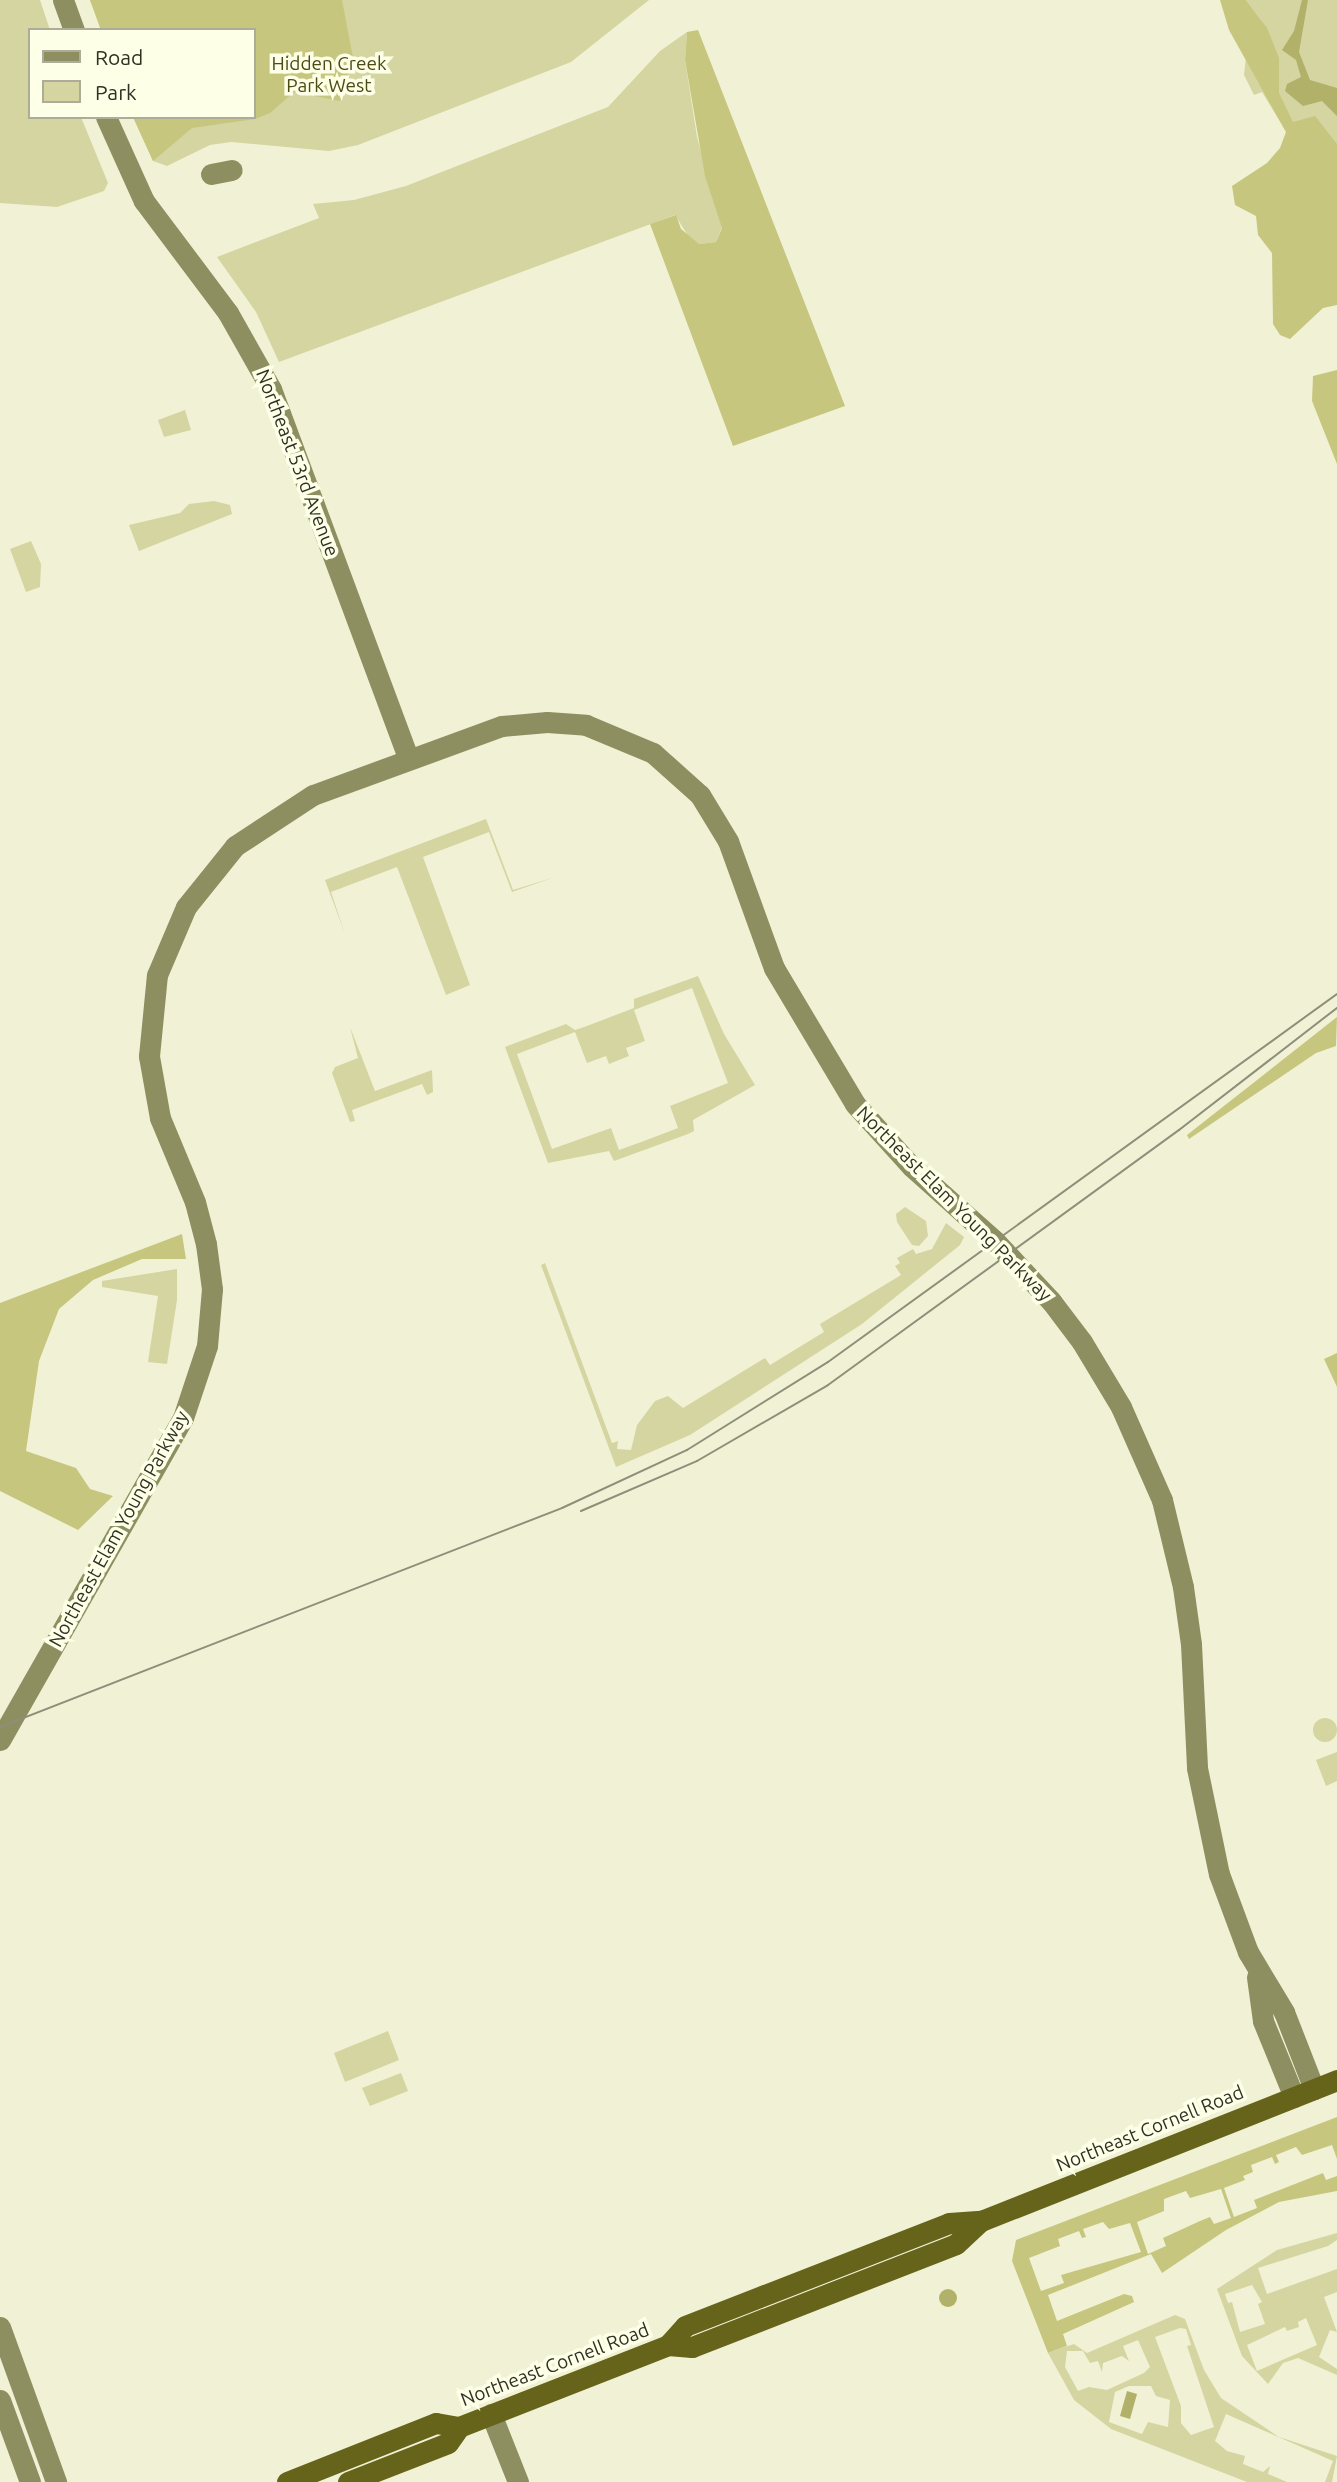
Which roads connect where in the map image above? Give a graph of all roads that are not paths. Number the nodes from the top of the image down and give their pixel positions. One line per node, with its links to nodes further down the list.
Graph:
1 (63, 0): 2 (street)
2 (73, 28)
3 (107, 119): 4 (street, Northeast 53rd Avenue)
4 (408, 758): 5 (street, Northeast Elam Young Parkway); 6 (street, Northeast Elam Young Parkway)
5 (0, 1740)
6 (1257, 1972): 8 (street); 9 (street)
7 (1337, 2080): 8 (highway, Northeast Cornell Road)
8 (1314, 2088): 9 (highway, Northeast Cornell Road)
9 (1294, 2097): 12 (highway, Northeast Cornell Road)
10 (0, 2327): 15 (street)
11 (0, 2400): 14 (street)
12 (491, 2414): 13 (highway, Northeast Cornell Road); 18 (street)
13 (459, 2427): 16 (highway, Northeast Cornell Road); 17 (highway, Northeast Cornell Road)
14 (30, 2482)
15 (57, 2482)
16 (287, 2482)
17 (348, 2482)
18 (518, 2482)

